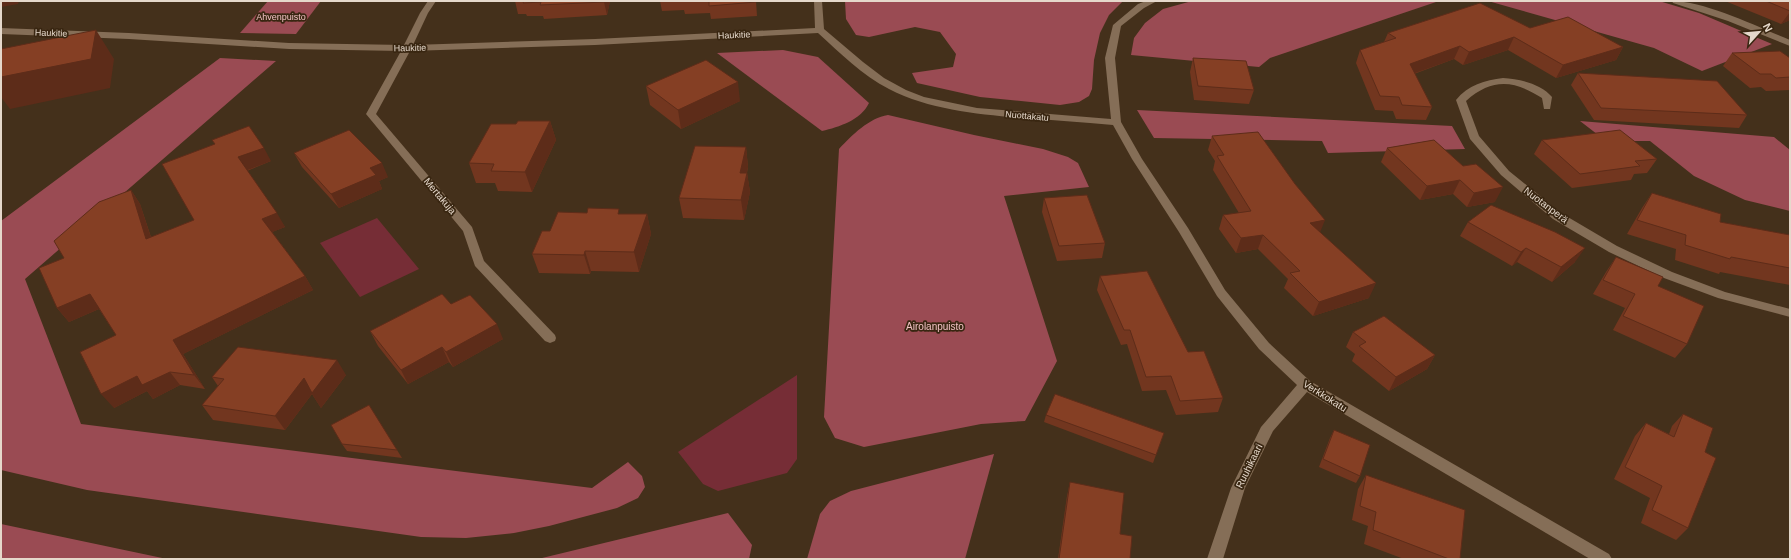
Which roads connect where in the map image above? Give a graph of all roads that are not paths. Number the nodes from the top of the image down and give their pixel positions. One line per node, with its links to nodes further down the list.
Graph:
1 (432, 1): 8 (street)
2 (818, 1): 5 (street)
3 (1152, 1): 10 (street)
4 (1676, 1): 7 (street)
5 (820, 30): 8 (street, Haukitie); 10 (street, Nuottakatu)
6 (1, 31): 8 (street, Haukitie)
7 (1790, 43)
8 (407, 48): 12 (street, Mertakuja)
9 (1546, 107): 11 (street, Nuotanperä)
10 (1116, 122): 13 (street, Verkkokatu)
11 (1790, 313)
12 (550, 338)
13 (1305, 385): 14 (street, Ruuhikaari); 15 (street, Verkkokatu)
14 (1215, 559)
15 (1604, 559)

